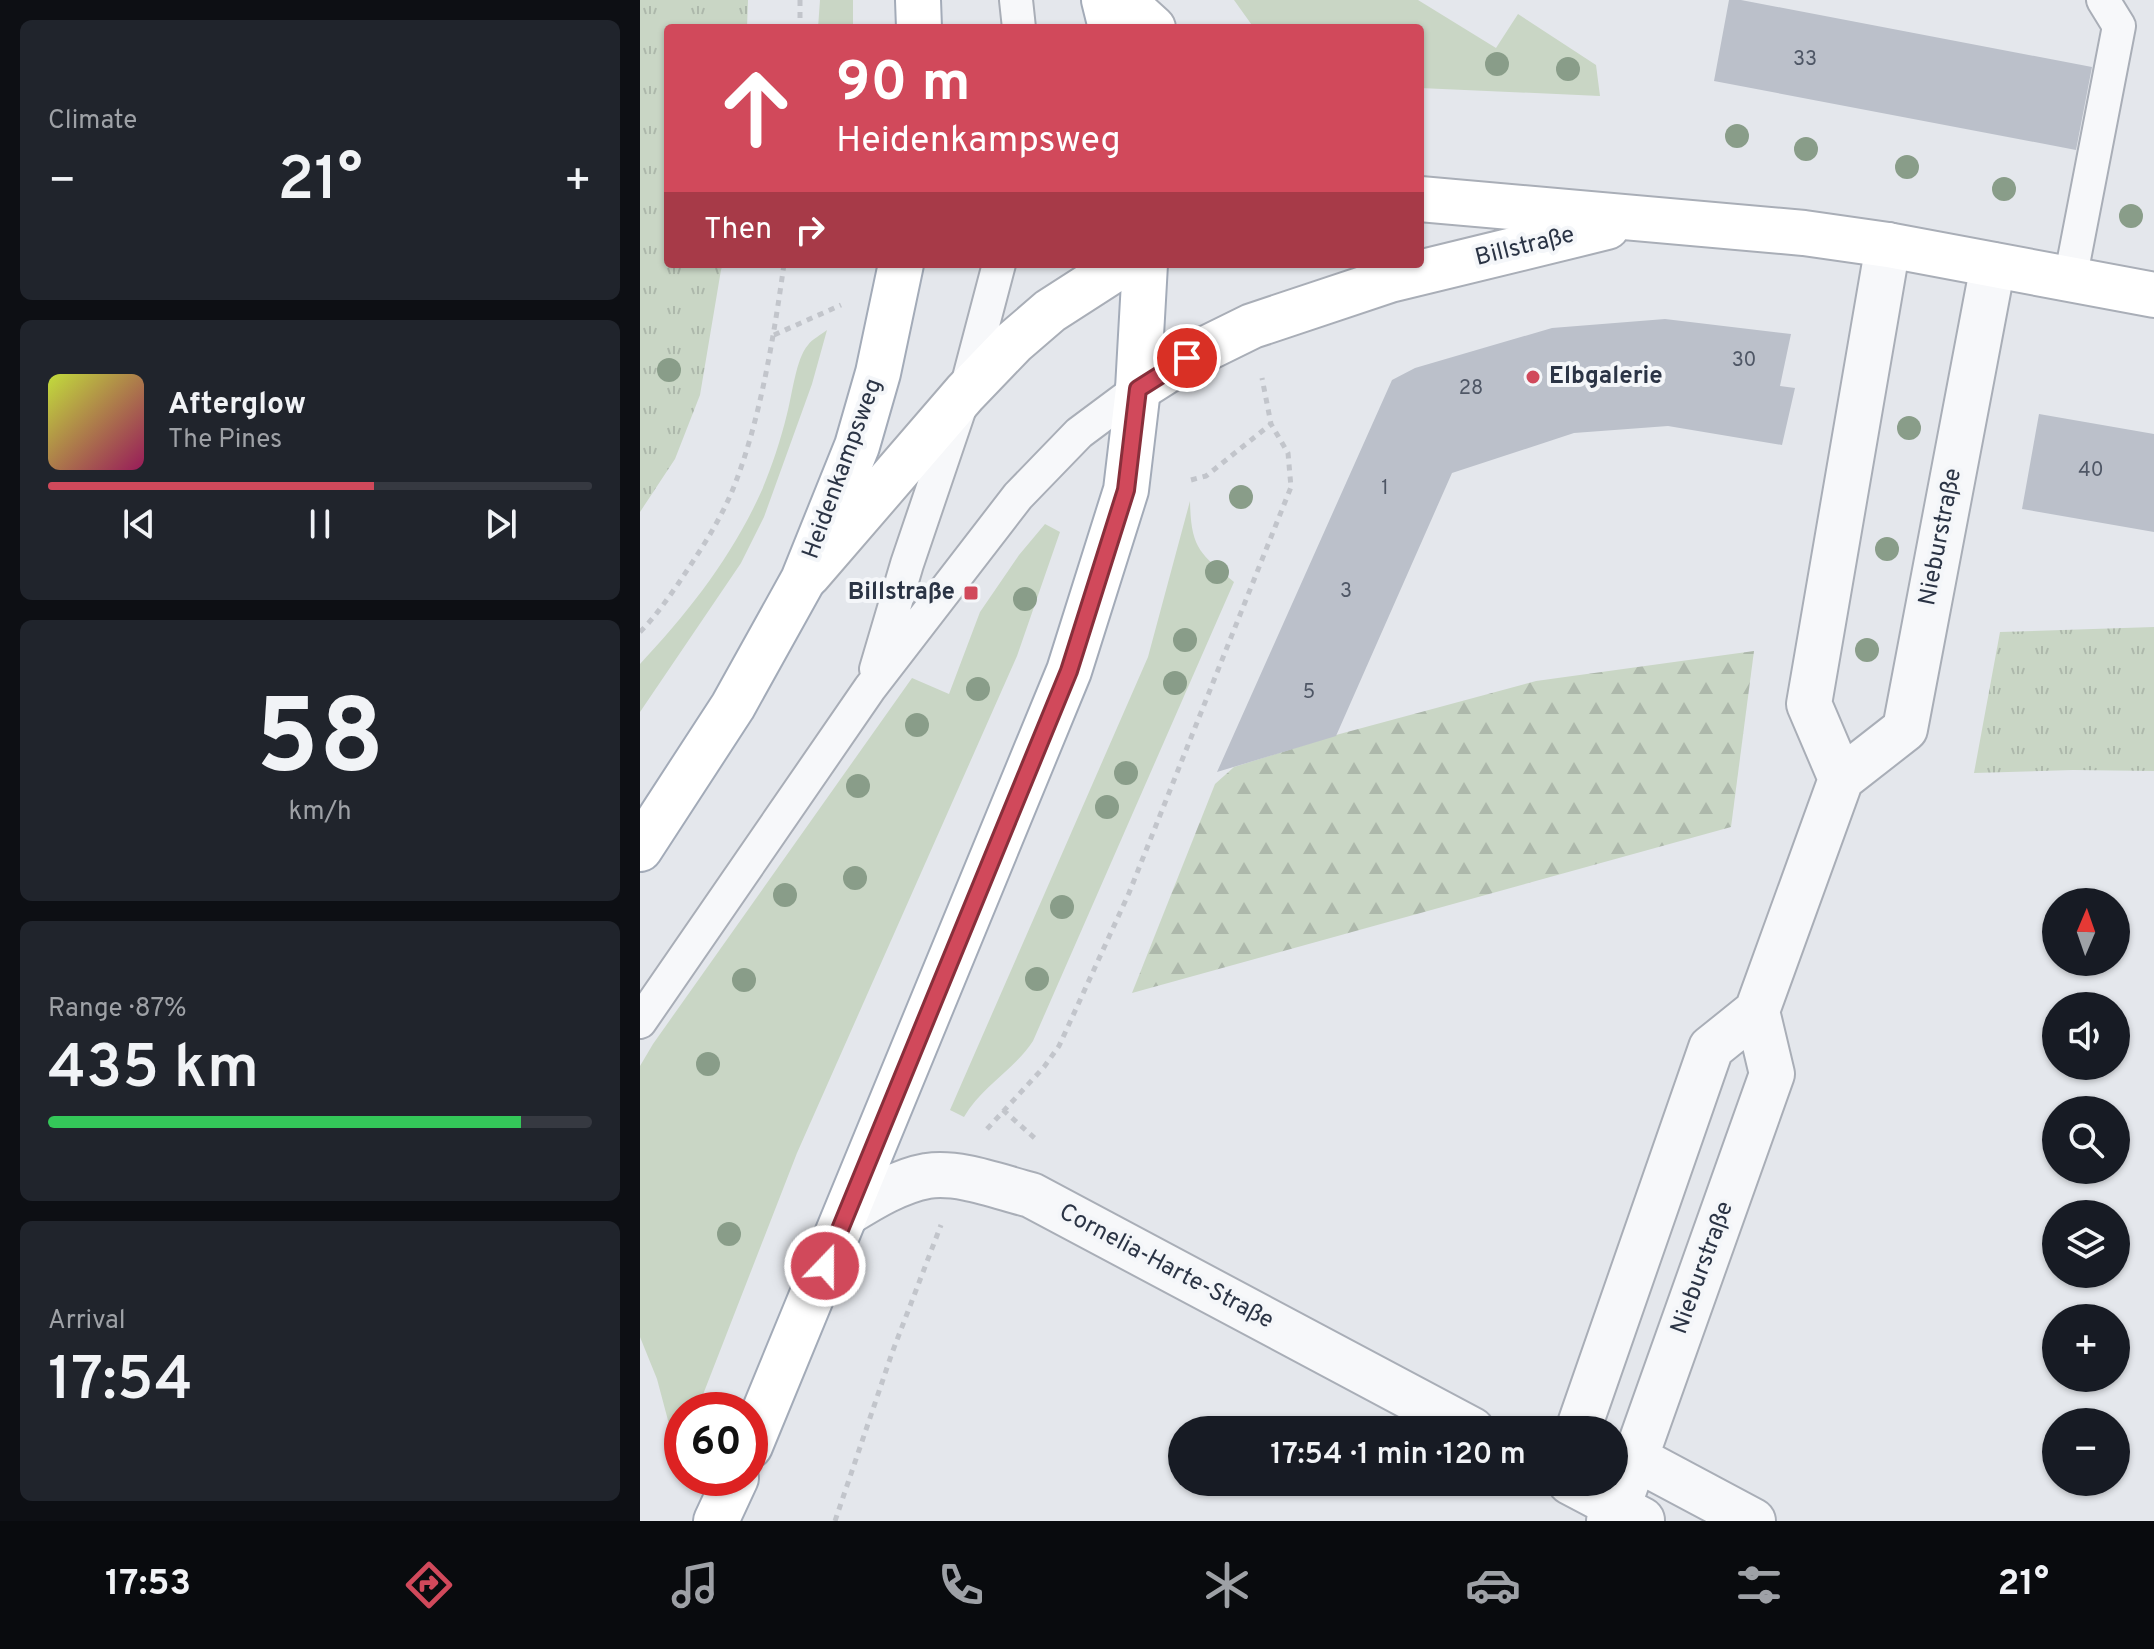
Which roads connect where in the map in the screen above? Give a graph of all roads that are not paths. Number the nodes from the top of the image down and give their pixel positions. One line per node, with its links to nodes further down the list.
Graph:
1 (918, 0): 6 (main road)
2 (1016, 0): 7 (lane)
3 (1104, 0): 8 (main road)
4 (1122, 0): 9 (main road)
5 (2103, 0): 18 (lane)
6 (919, 24)
7 (1019, 24)
8 (1110, 24)
9 (1149, 24)
10 (1424, 198): 11 (main road, Billstraße)
11 (1648, 217): 12 (main road, Billstraße); 20 (main road, Billstraße)
12 (1888, 245): 13 (main road, Billstraße); 24 (street)
13 (1993, 265): 18 (main road, Billstraße); 24 (street, Nieburstraße)
14 (900, 268): 22 (main road, Heidenkampsweg)
15 (998, 268): 21 (lane)
16 (1117, 268): 21 (main road)
17 (1145, 268): 20 (main road)
18 (2070, 280): 19 (main road, Billstraße)
19 (2154, 295)
20 (1138, 389): 23 (lane); 28 (main road)
21 (965, 393): 22 (main road); 23 (lane)
22 (803, 580): 25 (main road)
23 (870, 688): 27 (lane)
24 (1841, 779): 26 (street)
25 (640, 849)
26 (1757, 1011): 31 (street); 32 (street, Nieburstraße)
27 (640, 1022)
28 (847, 1213): 29 (main road); 30 (street, Cornelia-Harte-Straße)
29 (768, 1403)
30 (1446, 1416)
31 (1583, 1416)
32 (1635, 1458): 36 (street, Nieburstraße); 39 (street)
33 (728, 1496): 37 (main road)
34 (1565, 1496): 38 (street)
35 (1592, 1496): 36 (street)
36 (1624, 1516)
37 (716, 1521)
38 (1568, 1521)
39 (1753, 1521)

